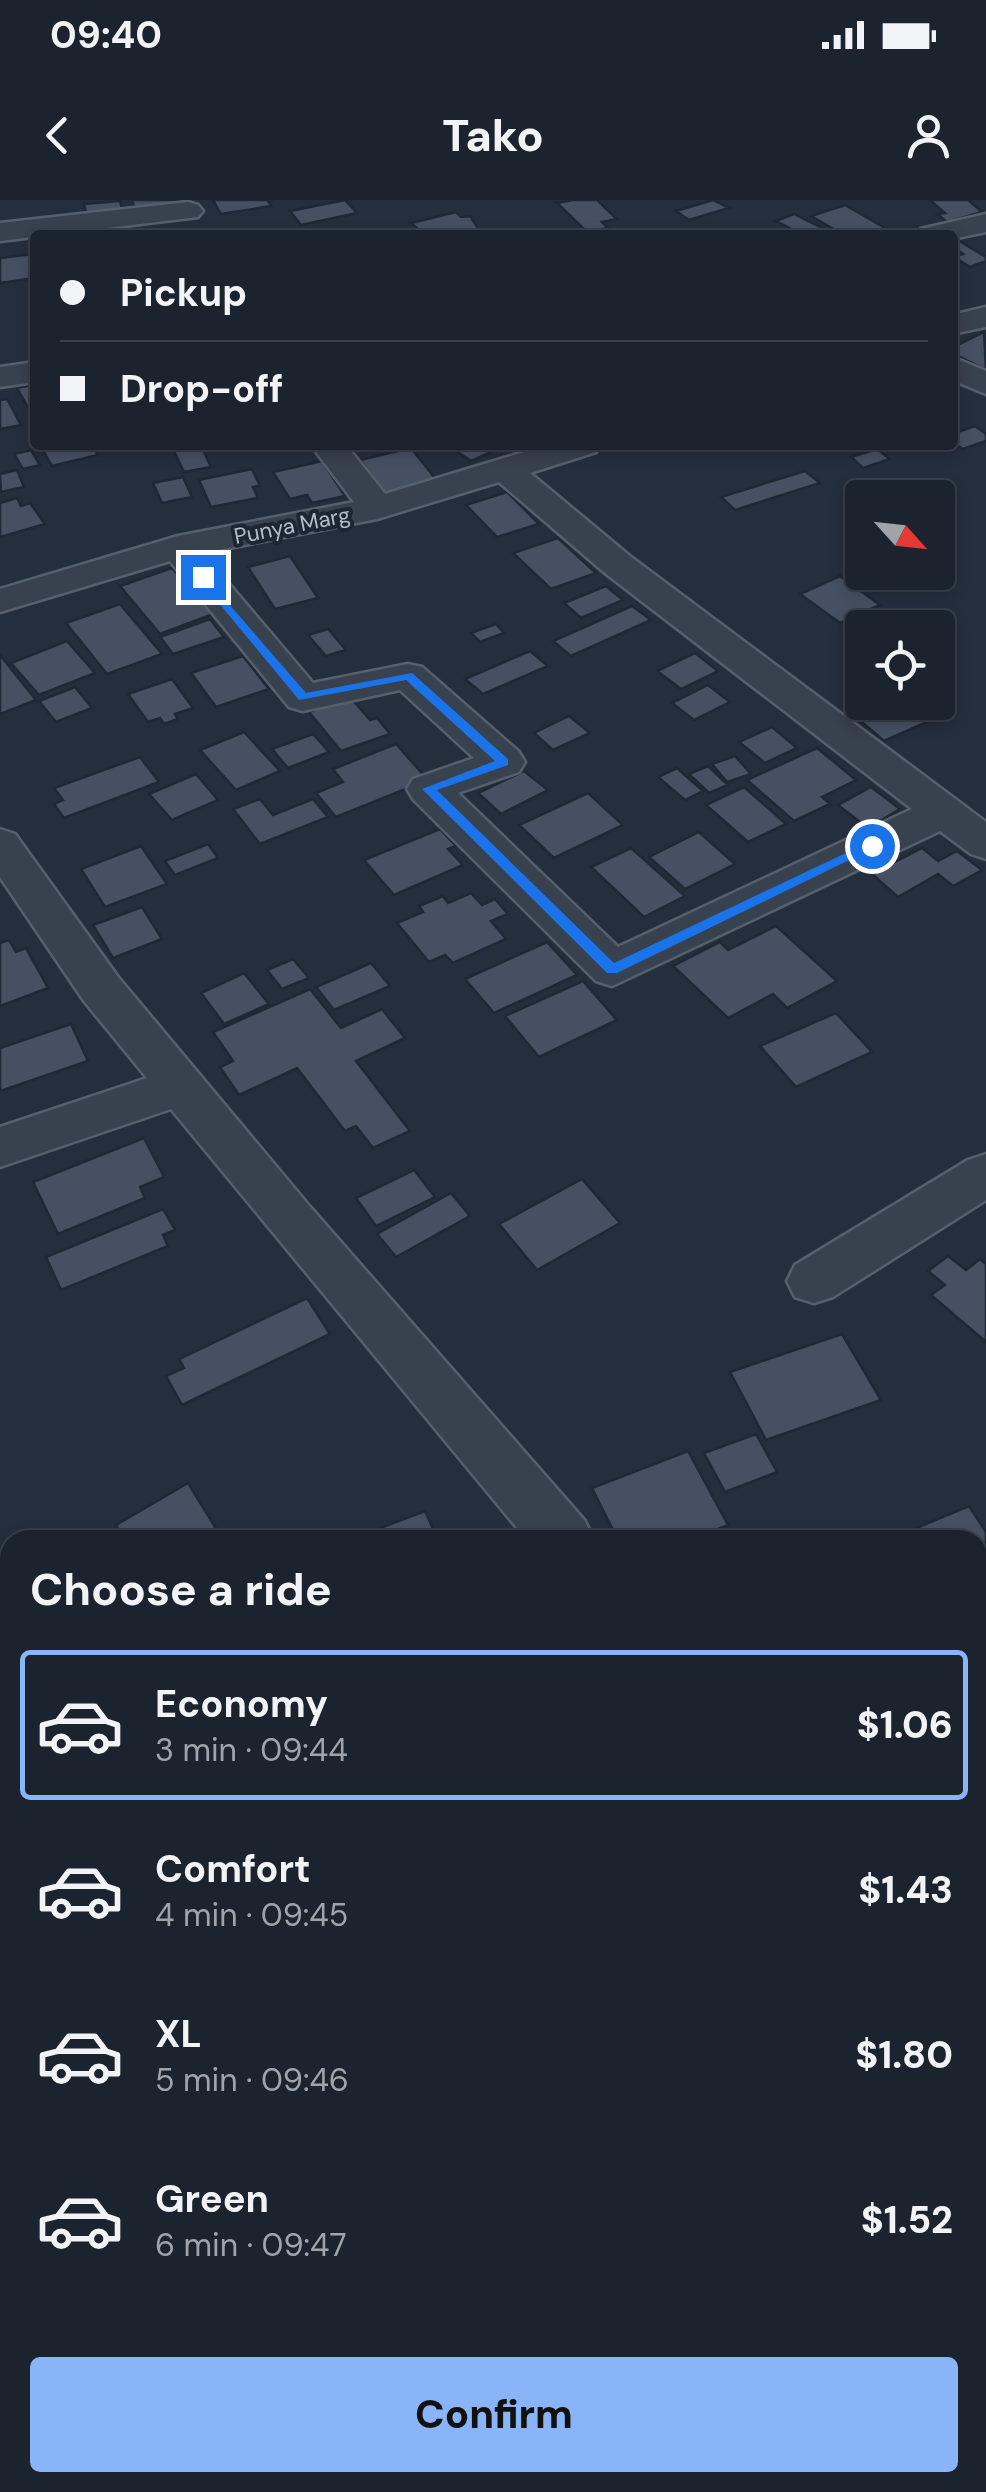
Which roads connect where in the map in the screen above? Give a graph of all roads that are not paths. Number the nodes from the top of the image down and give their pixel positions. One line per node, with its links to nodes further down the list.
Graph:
1 (191, 215): 4 (street)
2 (986, 223): 3 (street)
3 (954, 230)
4 (0, 232)
5 (986, 317): 6 (street)
6 (958, 324)
7 (958, 370): 10 (street)
8 (30, 373): 9 (street)
9 (0, 377)
10 (986, 384)
11 (332, 450): 14 (street)
12 (569, 450): 13 (street, Punya Marg)
13 (507, 471): 14 (street, Punya Marg); 17 (street)
14 (377, 508): 15 (street, Punya Marg)
15 (178, 547): 16 (street, Punya Marg); 17 (street)
16 (0, 601)
17 (943, 812): 19 (street)
18 (0, 844): 20 (street)
19 (986, 844)
20 (181, 1086): 21 (street); 24 (street)
21 (0, 1148)
22 (986, 1174): 23 (street)
23 (814, 1280)
24 (556, 1530)

